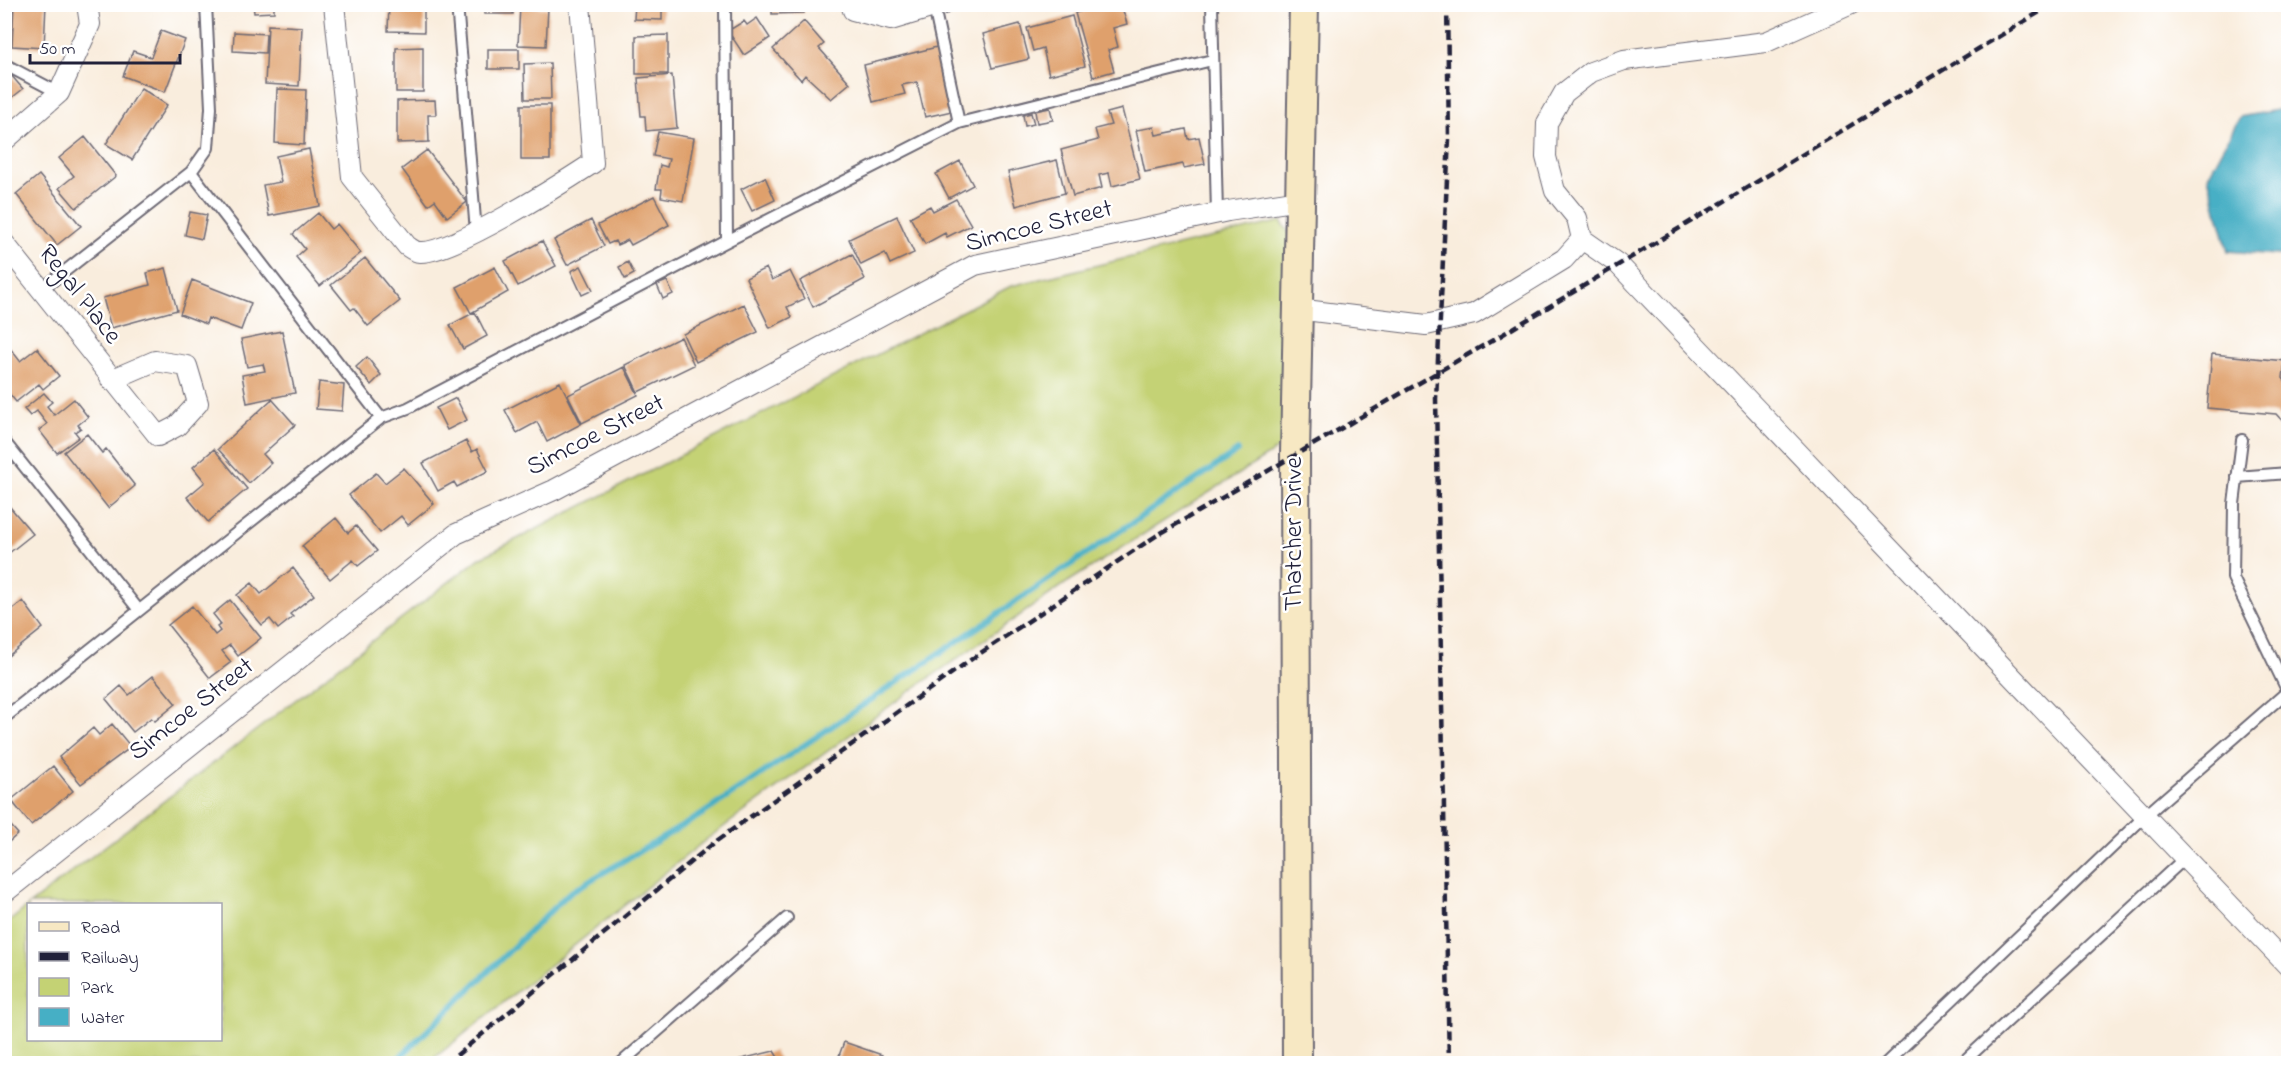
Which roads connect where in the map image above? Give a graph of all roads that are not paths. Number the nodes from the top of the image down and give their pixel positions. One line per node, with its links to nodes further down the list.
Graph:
1 (87, 4): 15 (street)
2 (206, 4): 18 (lane)
3 (334, 4): 21 (street)
4 (457, 4): 21 (lane)
5 (580, 4): 21 (street)
6 (725, 4): 23 (lane)
7 (851, 4): 11 (street)
8 (1212, 4): 13 (lane)
9 (1304, 4): 19 (main road, Thatcher Drive)
10 (1851, 4): 12 (street)
11 (939, 6): 16 (lane)
12 (1810, 14): 22 (street)
13 (1212, 60): 16 (lane); 20 (lane)
14 (4, 64): 15 (lane)
15 (59, 93): 17 (street)
16 (959, 123): 23 (lane)
17 (4, 141)
18 (191, 172): 25 (lane); 28 (lane)
19 (1300, 200): 20 (street, Simcoe Street); 26 (main road, Thatcher Drive)
20 (1217, 214): 38 (street, Simcoe Street)
21 (476, 232)
22 (1582, 239): 26 (street); 36 (street)
23 (727, 241): 28 (lane)
24 (4, 243): 25 (street, Regal Place)
25 (41, 290): 27 (street, Regal Place)
26 (1297, 309): 42 (main road, Thatcher Drive)
27 (111, 380): 27 (street, Regal Place)
28 (381, 418): 33 (lane)
29 (2242, 440): 32 (lane)
30 (4, 441): 33 (lane)
31 (2289, 473): 32 (lane)
32 (2237, 477): 34 (lane)
33 (138, 609): 35 (lane)
34 (2288, 692): 36 (lane)
35 (4, 718)
36 (2145, 816): 37 (street); 43 (lane)
37 (2185, 858): 40 (street); 44 (lane)
38 (4, 893)
39 (788, 918): 41 (lane)
40 (2289, 966)
41 (620, 1064)
42 (1297, 1064)
43 (1885, 1064)
44 (1961, 1064)

